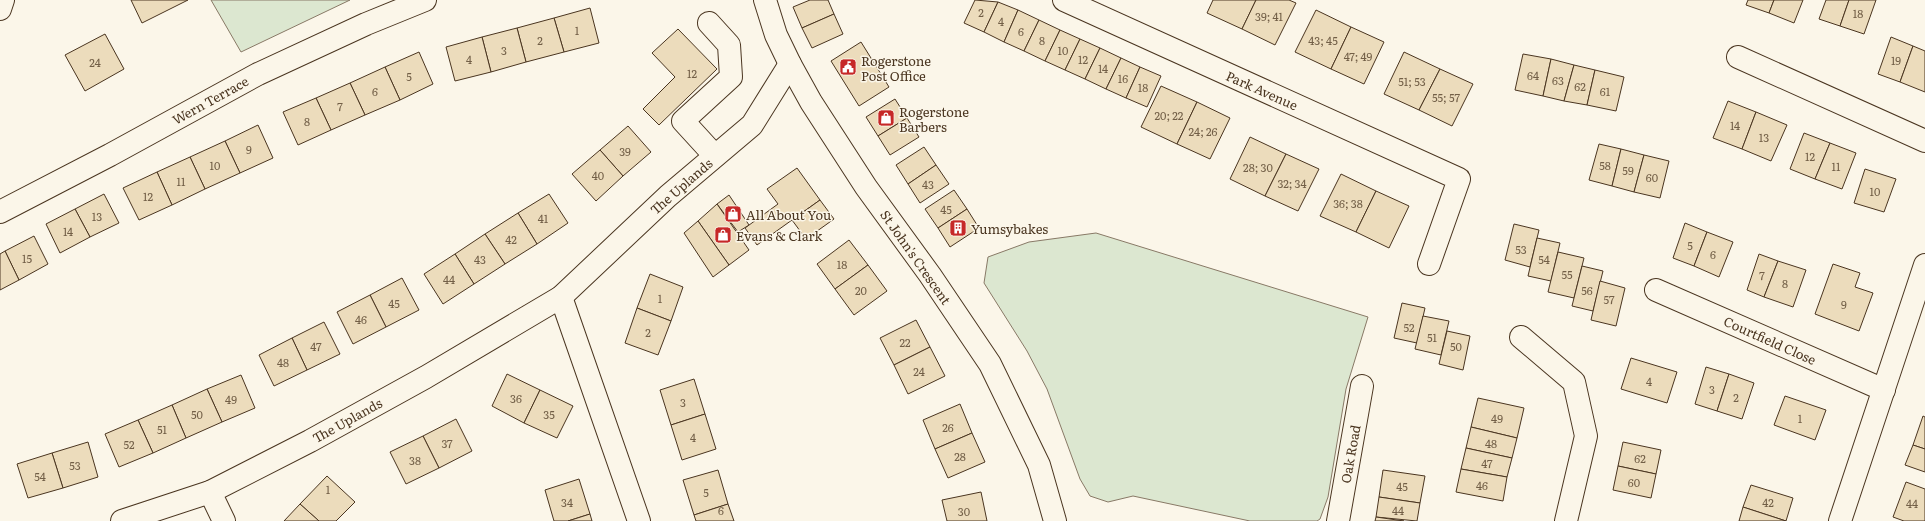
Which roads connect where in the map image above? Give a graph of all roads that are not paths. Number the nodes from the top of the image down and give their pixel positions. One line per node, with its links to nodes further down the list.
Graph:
1 (3, 0): 5 (street)
2 (425, 0): 11 (street, Wern Terrace)
3 (765, 0): 8 (street, St John's Crescent)
4 (1064, 0): 12 (street, Park Avenue)
5 (0, 9)
6 (709, 23): 10 (street)
7 (1738, 57): 9 (street)
8 (790, 64): 10 (street, The Uplands); 24 (street, St John's Crescent)
9 (1925, 141)
10 (716, 156): 15 (street, The Uplands)
11 (0, 212)
12 (1429, 264)
13 (1925, 265): 16 (street)
14 (1656, 290): 19 (street, Courtfield Close)
15 (561, 297): 20 (street, The Uplands); 23 (street)
16 (1917, 318): 19 (street)
17 (1521, 337): 26 (street)
18 (1362, 386): 25 (street, Oak Road)
19 (1884, 390): 27 (street)
20 (210, 492): 21 (street, The Uplands); 22 (street)
21 (122, 521)
22 (224, 521)
23 (639, 521)
24 (1055, 521)
25 (1338, 521)
26 (1566, 521)
27 (1840, 521)

